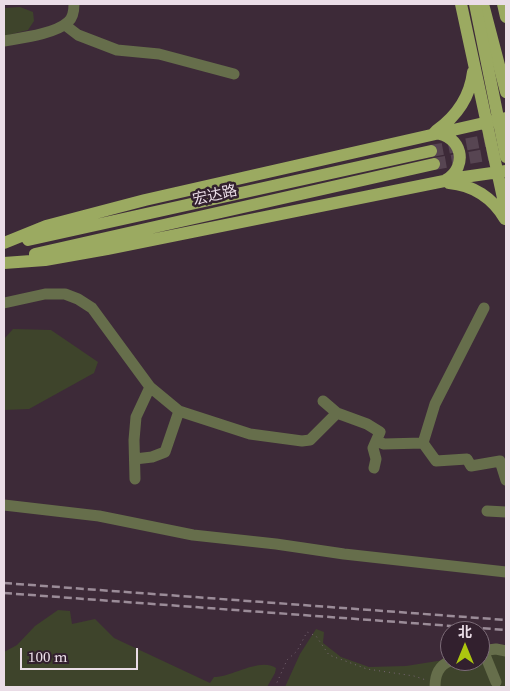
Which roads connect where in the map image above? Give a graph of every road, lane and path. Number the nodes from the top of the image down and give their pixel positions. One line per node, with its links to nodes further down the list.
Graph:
1 (74, 4): 7 (street)
2 (461, 4): 9 (main road)
3 (475, 4): 16 (main road, bridge)
4 (483, 4): 11 (main road)
5 (503, 4): 6 (main road)
6 (506, 17)
7 (65, 24): 8 (street); 10 (street)
8 (4, 41)
9 (472, 54): 13 (main road); 14 (main road)
10 (234, 74)
11 (506, 92)
12 (506, 118): 13 (main road)
13 (486, 122): 14 (main road); 18 (main road)
14 (432, 134): 19 (main road); 22 (main road)
15 (431, 151): 22 (main road, 宏达路)
16 (506, 157)
17 (434, 164): 23 (main road, 宏达路)
18 (502, 171): 19 (main road); 20 (main road)
19 (440, 182): 21 (main road); 23 (main road)
20 (506, 212)
21 (506, 220)
22 (4, 244)
23 (4, 262)
24 (4, 303): 26 (street)
25 (484, 308): 31 (street)
26 (150, 387): 28 (street); 32 (street)
27 (323, 401): 29 (street)
28 (179, 411): 29 (street); 32 (street)
29 (337, 413): 30 (street)
30 (376, 441): 31 (street); 33 (street)
31 (423, 443): 35 (street)
32 (135, 459): 34 (street)
33 (374, 468)
34 (135, 479)
35 (506, 480)
36 (4, 505): 39 (street)
37 (487, 511): 38 (street)
38 (506, 512)
39 (506, 572)
40 (490, 649): 41 (street)
41 (506, 651)
42 (440, 667): 45 (street)
43 (490, 668): 44 (street)
44 (496, 682)
45 (435, 685): 46 (path)
46 (275, 687)

